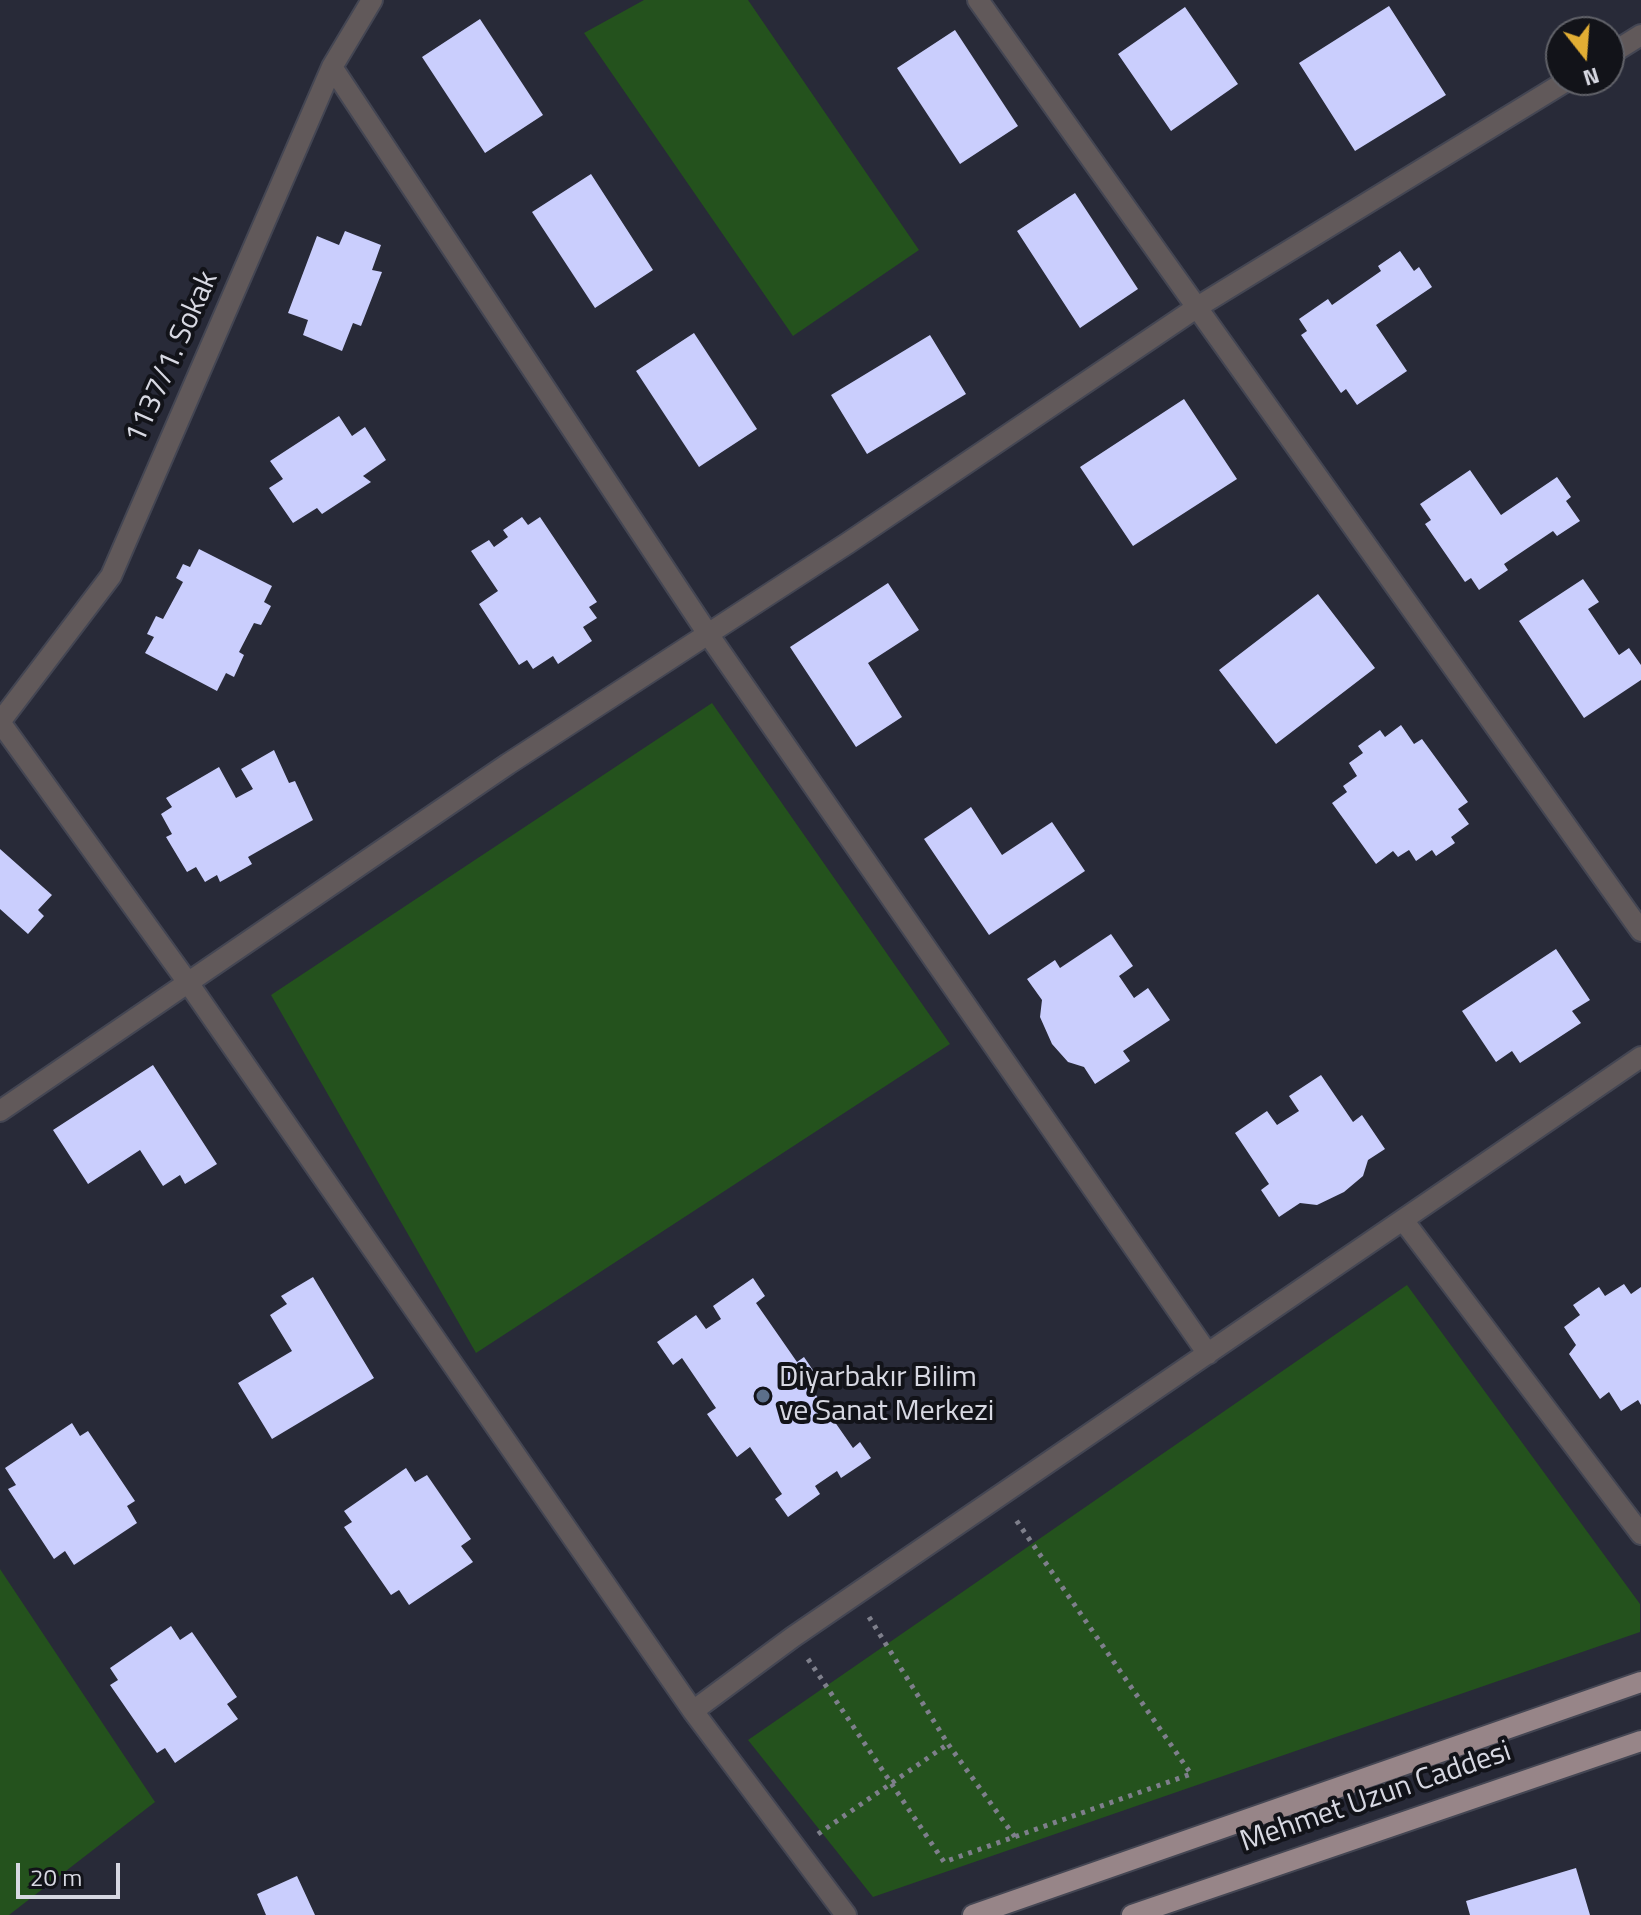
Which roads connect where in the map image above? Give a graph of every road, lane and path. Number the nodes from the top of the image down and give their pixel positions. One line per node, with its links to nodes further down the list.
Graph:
1 (372, 0): 3 (street, 1137/1. Sokak)
2 (978, 0): 5 (street)
3 (332, 67): 6 (street); 7 (street, 1137/1. Sokak)
4 (1545, 94): 5 (street)
5 (1199, 306): 6 (street); 8 (street)
6 (708, 634): 9 (street); 13 (street)
7 (0, 722): 9 (street)
8 (1641, 931)
9 (189, 984): 11 (street); 19 (street)
10 (1641, 1057): 12 (street)
11 (0, 1111)
12 (1403, 1220): 13 (street); 15 (street)
13 (1208, 1354): 14 (street)
14 (1000, 1496): 16 (street); 23 (path)
15 (1641, 1534)
16 (855, 1595): 17 (street); 21 (path)
17 (793, 1637): 19 (street); 22 (path)
18 (1641, 1682): 26 (main road)
19 (693, 1711): 24 (street)
20 (1641, 1741): 27 (main road, Mehmet Uzun Caddesi)
21 (948, 1744): 22 (path); 23 (path)
22 (891, 1783): 23 (path); 24 (path)
23 (1015, 1837)
24 (797, 1849): 25 (street)
25 (846, 1915)
26 (973, 1915)
27 (1132, 1915)

